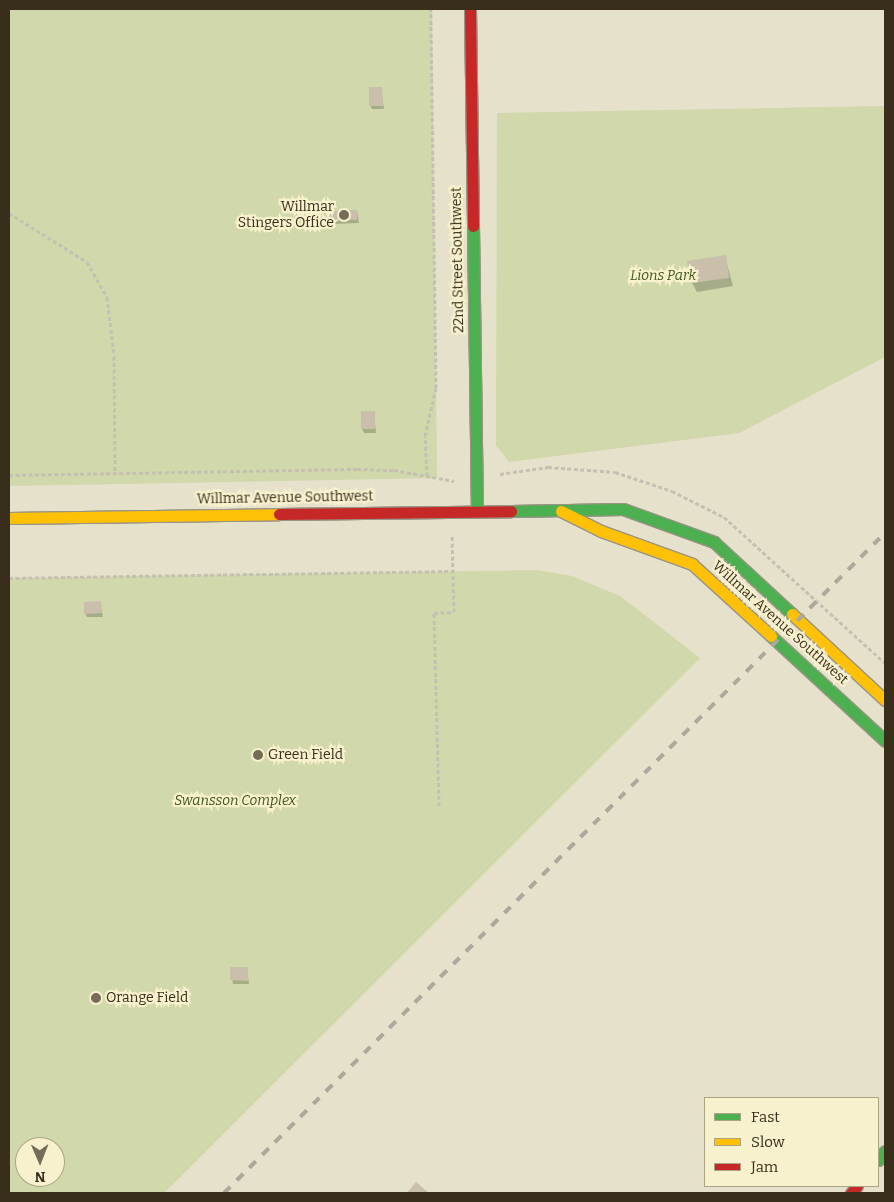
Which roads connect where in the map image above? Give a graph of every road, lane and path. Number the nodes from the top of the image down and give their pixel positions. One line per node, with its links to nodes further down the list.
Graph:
1 (432, 9): 6 (path)
2 (470, 9): 7 (main road, 22nd Street Southwest)
3 (9, 213): 4 (path)
4 (114, 474): 5 (path); 6 (path)
5 (9, 476)
6 (427, 476): 8 (path)
7 (476, 478): 8 (path); 10 (main road, 22nd Street Southwest)
8 (450, 481): 9 (path)
9 (451, 510): 10 (main road, Willmar Avenue Southwest); 12 (main road, Willmar Avenue Southwest); 13 (path)
10 (476, 510): 11 (main road, Willmar Avenue Southwest)
11 (561, 511): 15 (main road, Willmar Avenue Southwest); 16 (main road, Willmar Avenue Southwest)
12 (9, 518)
13 (453, 571): 14 (path); 17 (path)
14 (9, 578)
15 (885, 700)
16 (885, 741)
17 (439, 806)

